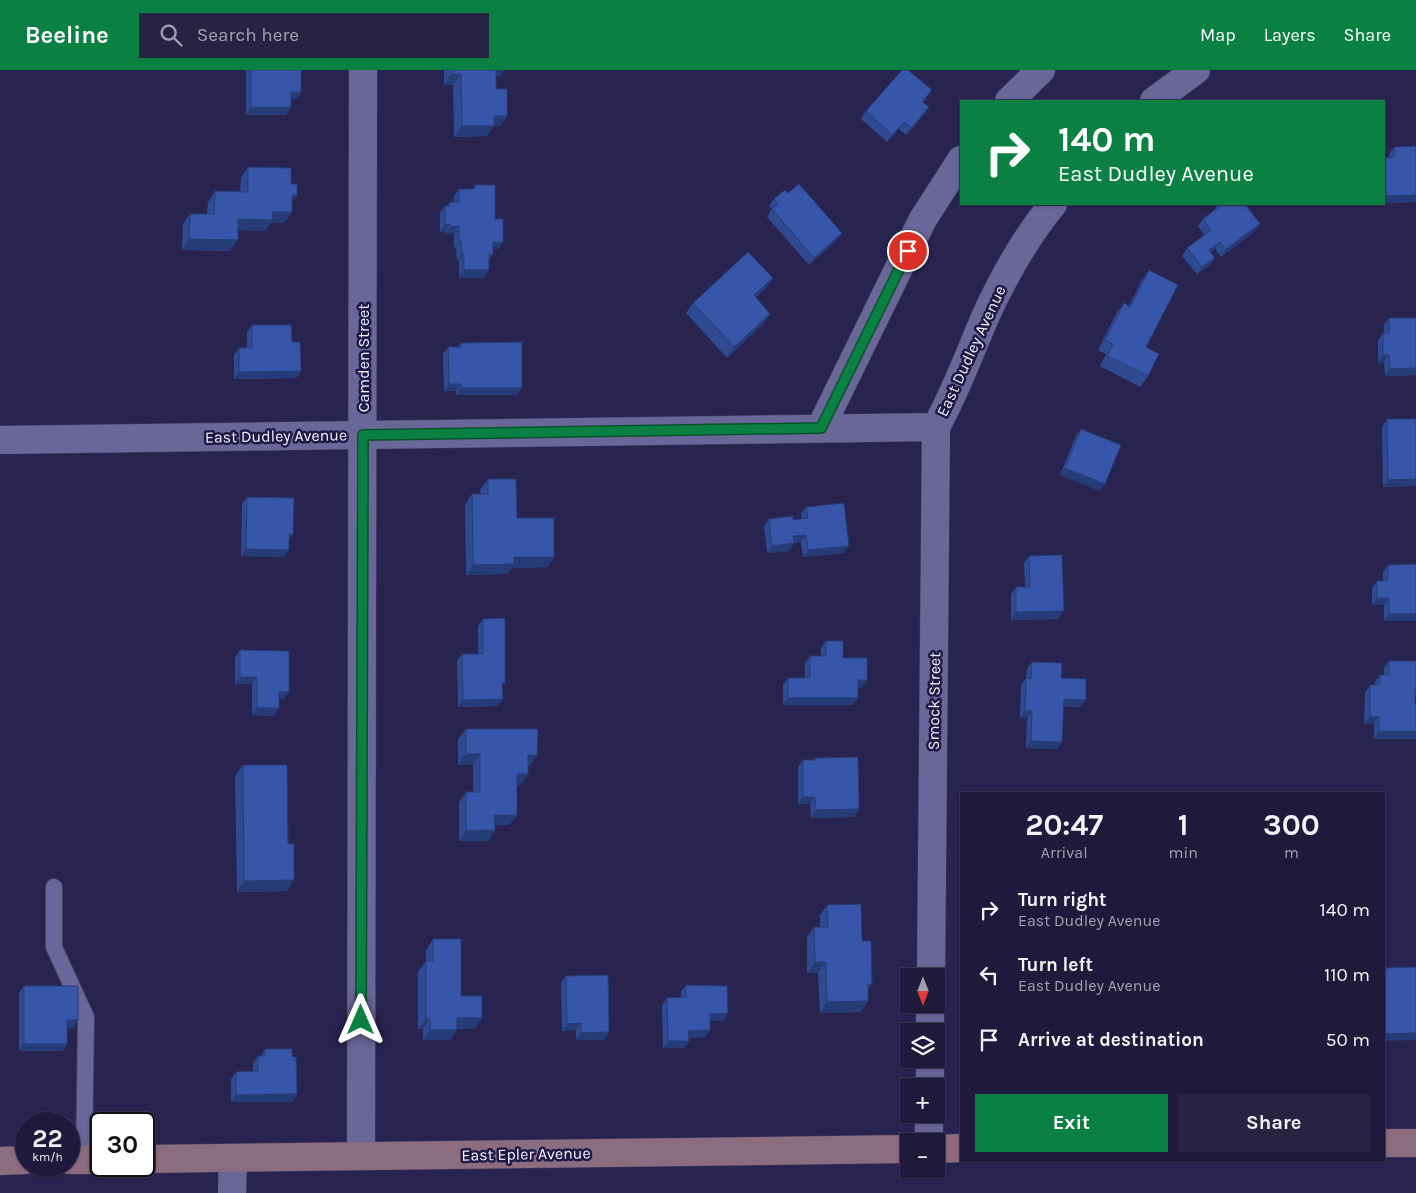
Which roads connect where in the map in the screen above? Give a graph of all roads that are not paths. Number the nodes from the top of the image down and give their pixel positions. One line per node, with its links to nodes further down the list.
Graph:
1 (363, 70): 10 (street, Camden Street)
2 (1041, 70): 4 (street)
3 (1196, 70): 5 (street)
4 (1010, 100)
5 (1155, 100)
6 (960, 162): 9 (street)
7 (1051, 205): 8 (street, East Dudley Avenue)
8 (936, 426): 9 (street, East Dudley Avenue); 13 (street, Smock Street)
9 (821, 428): 10 (street, East Dudley Avenue)
10 (363, 435): 11 (street, East Dudley Avenue); 19 (street, Camden Street)
11 (0, 440)
12 (54, 887): 23 (lane)
13 (931, 968)
14 (1385, 1143): 15 (street)
15 (1416, 1143)
16 (960, 1148): 18 (street)
17 (900, 1149): 19 (street, East Epler Avenue)
18 (945, 1149)
19 (361, 1156): 20 (street, East Epler Avenue)
20 (233, 1158): 21 (street, East Epler Avenue); 25 (street)
21 (155, 1159)
22 (15, 1160): 24 (street)
23 (85, 1160)
24 (0, 1161)
25 (232, 1193)

